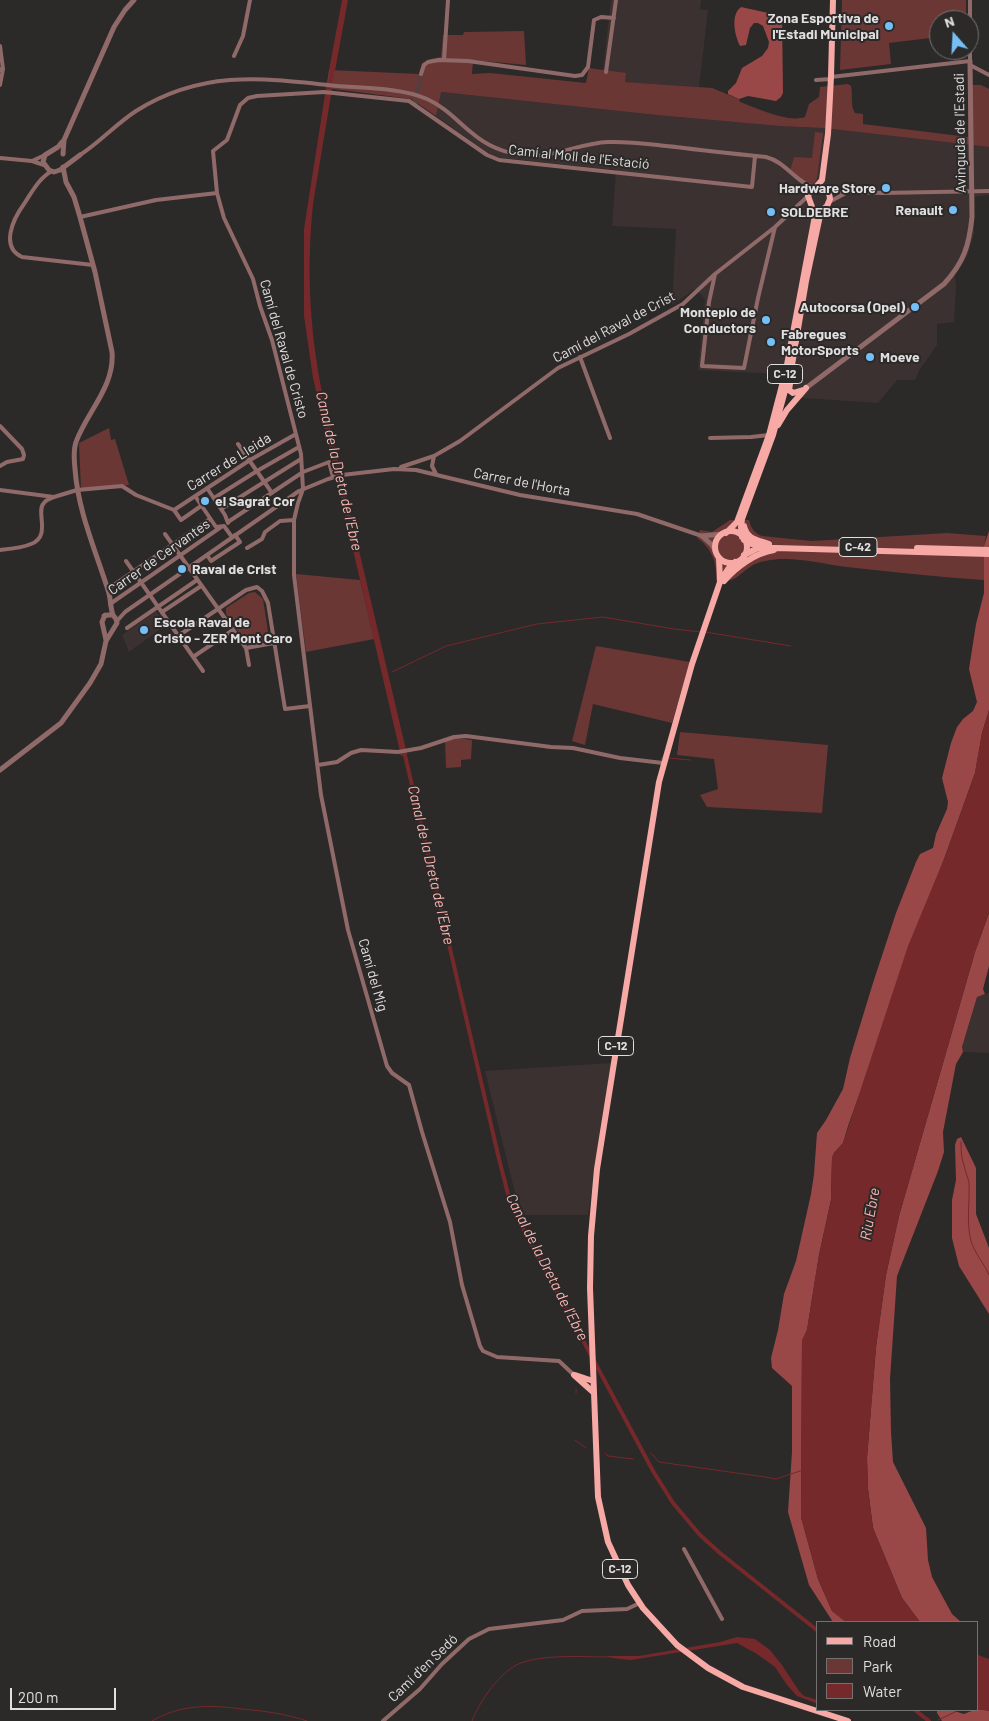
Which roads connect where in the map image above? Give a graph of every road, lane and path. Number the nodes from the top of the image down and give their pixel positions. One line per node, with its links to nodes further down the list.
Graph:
1 (134, 0): 21 (street)
2 (250, 0): 9 (street)
3 (448, 0): 11 (street)
4 (616, 0): 7 (street)
5 (832, 0): 17 (main road)
6 (970, 1): 12 (street, Avinguda de l'Estadi)
7 (614, 18): 11 (street); 14 (street)
8 (0, 46): 10 (street)
9 (234, 56)
10 (1, 59): 13 (street)
11 (444, 60): 15 (street)
12 (970, 63): 16 (street); 17 (street); 38 (street, Avinguda de l'Estadi)
13 (1, 70): 19 (street)
14 (606, 72)
15 (421, 74)
16 (989, 75)
17 (831, 78): 18 (street); 33 (main road)
18 (816, 80)
19 (0, 85)
20 (324, 92): 26 (street, Camí al Moll de l'Estació); 40 (street, Camí del Raval de Cristo)
21 (64, 140): 22 (street); 24 (street)
22 (53, 150): 23 (street); 24 (street)
23 (45, 155): 28 (street); 29 (street)
24 (63, 155): 25 (street); 30 (street)
25 (80, 155): 26 (street); 30 (street)
26 (755, 156): 35 (street)
27 (0, 158): 28 (street)
28 (32, 161): 29 (street)
29 (44, 166): 31 (street); 32 (street)
30 (63, 166): 31 (street); 34 (street)
31 (54, 171): 32 (street); 34 (street)
32 (40, 180): 49 (street)
33 (822, 180): 36 (main road); 37 (main road)
34 (66, 182): 47 (street)
35 (805, 185): 36 (street); 42 (street)
36 (816, 188): 37 (main road); 42 (main road)
37 (827, 191): 41 (street); 43 (main road)
38 (972, 191): 39 (street); 41 (street); 53 (street, Avinguda de l'Estadi)
39 (989, 191)
40 (217, 193): 47 (street); 55 (street, Camí del Raval de Cristo)
41 (846, 193): 43 (street)
42 (808, 195): 44 (main road, C-12); 45 (street, Camí del Raval de Crist)
43 (829, 202): 46 (main road, C-12)
44 (811, 206): 45 (street); 46 (main road); 56 (main road, C-12)
45 (797, 207): 48 (street, Camí del Raval de Crist)
46 (824, 208): 52 (main road, C-12)
47 (80, 217): 49 (street)
48 (775, 227): 50 (street, Camí del Raval de Crist); 50 (street)
49 (93, 265): 77 (street)
50 (715, 274): 51 (street, Camí del Raval de Crist)
51 (580, 357): 57 (street); 61 (street, Camí del Raval de Crist)
52 (792, 365): 53 (main road); 56 (main road, C-12)
53 (806, 388): 56 (main road)
54 (0, 426): 66 (street)
55 (296, 434): 60 (street, Camí del Raval de Cristo); 63 (street, Carrer de Lleida)
56 (771, 435): 58 (street); 83 (main road, C-12); 91 (main road, C-12)
57 (610, 438)
58 (710, 438)
59 (238, 444): 63 (street)
60 (299, 447): 62 (street, Camí del Raval de Cristo); 68 (street)
61 (434, 456): 64 (street, Camí del Raval de Crist); 65 (street)
62 (301, 459): 69 (street, Camí del Mig); 73 (street)
63 (250, 460): 68 (street); 74 (street, Carrer de Lleida)
64 (425, 460): 67 (street, Camí del Raval de Crist); 70 (street)
65 (432, 464): 70 (street); 71 (street)
66 (0, 466)
67 (394, 469): 70 (street, Carrer de l'Horta); 72 (street, Carrer de l'Horta)
68 (256, 470): 73 (street); 81 (street)
69 (303, 472): 72 (street, Carrer de Cervantes); 75 (street, Camí del Mig); 78 (street, Carrer de Cervantes)
70 (425, 472): 71 (street, Carrer de l'Horta)
71 (436, 474): 93 (street, Carrer de l'Horta)
72 (334, 477): 75 (street, Carrer de l'Horta)
73 (264, 482): 78 (street); 84 (street)
74 (207, 488): 79 (street, Carrer de Lleida); 81 (street)
75 (303, 489): 87 (street, Camí del Mig); 92 (street, Carrer de l'Horta)
76 (0, 490): 80 (street)
77 (77, 490): 80 (street); 85 (street); 115 (street)
78 (272, 493): 88 (street, Carrer de Cervantes)
79 (195, 496): 82 (street); 85 (street, Carrer de Lleida)
80 (54, 497): 99 (street)
81 (214, 498): 84 (street)
82 (201, 506): 85 (street); 86 (street)
83 (746, 508): 94 (main road, C-12); 96 (main road)
84 (221, 509): 88 (street)
85 (174, 510)
86 (210, 519): 89 (street); 95 (street)
87 (294, 520): 97 (street); 135 (street, Camí del Mig)
88 (228, 522): 89 (street, Carrer de Cervantes)
89 (222, 526): 92 (street); 106 (street, Carrer de Cervantes)
90 (165, 534): 95 (street)
91 (724, 534): 93 (street); 94 (main road); 104 (main road, C-12)
92 (234, 536): 103 (street, Carrer de l'Horta); 103 (street)
93 (702, 536): 104 (street)
94 (743, 538): 96 (main road, C-42); 105 (main road, C-12)
95 (172, 544): 106 (street); 110 (street)
96 (769, 544): 101 (main road, C-42)
97 (247, 548)
98 (795, 549): 101 (main road, C-42); 105 (main road, C-42); 120 (main road)
99 (0, 550)
100 (989, 550): 101 (main road, C-42)
101 (947, 551): 102 (main road, C-42)
102 (989, 554)
103 (207, 555): 109 (street, Carrer de l'Horta)
104 (717, 555): 108 (main road); 112 (main road, C-12)
105 (744, 555): 108 (main road, C-12)
106 (180, 556): 109 (street); 113 (street, Carrer de Cervantes)
107 (126, 561): 110 (street)
108 (735, 562): 112 (main road, C-12)
109 (188, 568): 111 (street); 116 (street, Carrer de l'Horta)
110 (133, 572): 113 (street); 115 (street)
111 (197, 580): 114 (street); 118 (street)
112 (720, 582): 120 (main road, C-12)
113 (141, 583): 116 (street); 117 (street, Carrer de Cervantes)
114 (201, 586): 119 (street); 121 (street)
115 (108, 589): 117 (street)
116 (149, 595): 118 (street); 123 (street, Carrer de l'Horta)
117 (110, 605): 122 (street); 123 (street)
118 (158, 608): 121 (street); 126 (street)
119 (218, 609): 127 (street); 128 (street); 130 (street)
120 (710, 609): 136 (main road, C-12)
121 (162, 612): 128 (street)
122 (104, 616): 123 (street); 124 (street)
123 (114, 618): 125 (street)
124 (104, 626): 125 (street); 129 (street)
125 (114, 628): 129 (street)
126 (127, 628)
127 (233, 630): 131 (street); 132 (street)
128 (178, 636): 132 (street)
129 (106, 641): 138 (street)
130 (274, 644): 131 (street); 135 (street)
131 (246, 648): 133 (street)
132 (193, 657): 134 (street)
133 (249, 665)
134 (203, 671)
135 (310, 706): 137 (street, Camí del Mig)
136 (663, 763): 137 (street); 140 (main road, C-12)
137 (318, 765): 139 (street, Camí del Mig)
138 (0, 770)
139 (574, 1375): 140 (main road)
140 (589, 1383): 142 (main road, C-12)
141 (684, 1549): 143 (street)
142 (640, 1603): 144 (main road, C-12); 146 (street, Camí d'en Sedó)
143 (722, 1619)
144 (816, 1711)
145 (817, 1711): 147 (main road, C-12)
146 (383, 1721)
147 (848, 1721)

